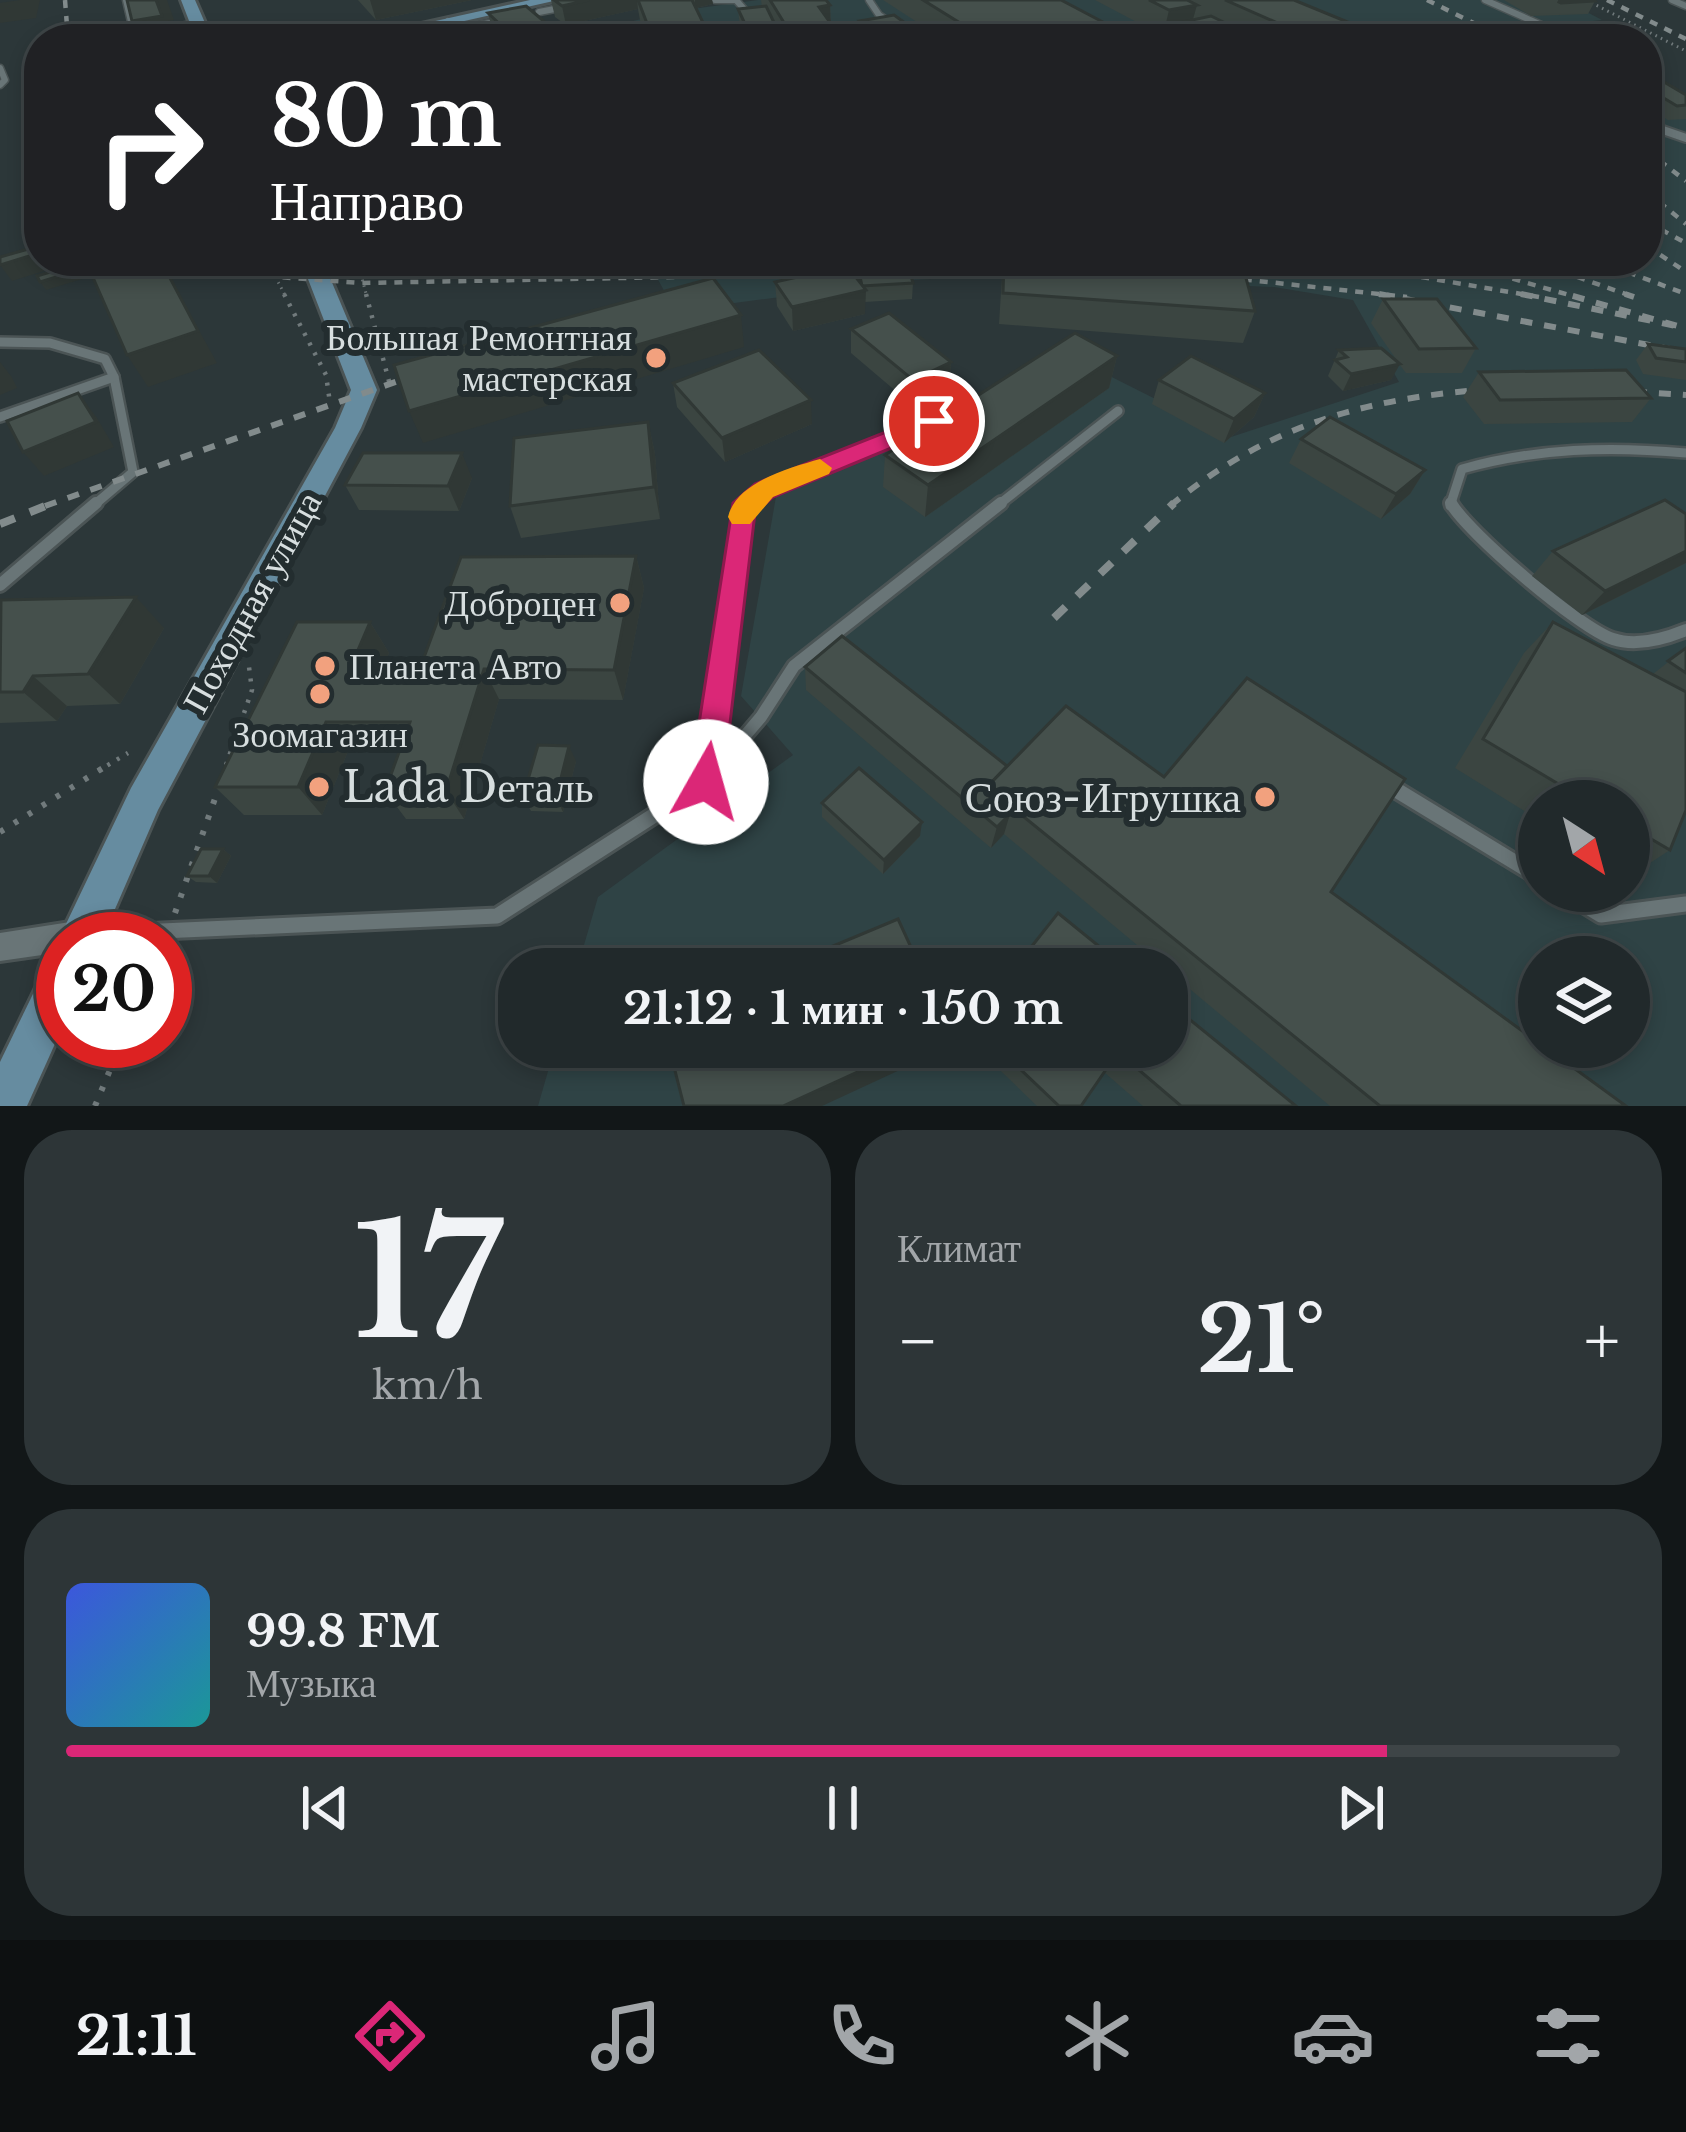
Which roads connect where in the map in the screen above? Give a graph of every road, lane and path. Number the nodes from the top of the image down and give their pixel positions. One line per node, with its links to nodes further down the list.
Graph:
1 (715, 0): 10 (lane)
2 (869, 0): 13 (lane)
3 (1485, 0): 14 (lane)
4 (1586, 0): 15 (path)
5 (1672, 0): 8 (lane)
6 (578, 4): 7 (lane)
7 (545, 6): 9 (main road)
8 (1686, 6)
9 (522, 11): 11 (main road); 12 (lane)
10 (756, 22)
11 (458, 24)
12 (538, 24)
13 (892, 24)
14 (1539, 24)
15 (1633, 24)
16 (0, 68): 17 (lane)
17 (0, 85)
18 (275, 276): 22 (path)
19 (318, 276): 36 (main road, Походная улица)
20 (0, 342): 21 (lane)
21 (114, 377): 25 (lane); 27 (lane)
22 (330, 403)
23 (976, 404): 31 (lane)
24 (1118, 411): 31 (lane)
25 (0, 417)
26 (1686, 453): 28 (lane)
27 (0, 585)
28 (1686, 630)
29 (128, 753): 32 (path)
30 (1382, 781): 33 (lane)
31 (706, 782): 37 (lane)
32 (0, 832)
33 (1518, 864)
34 (1686, 904): 35 (lane)
35 (1650, 909)
36 (93, 912)
37 (192, 931)
38 (36, 943): 39 (street)
39 (0, 947)
40 (36, 1037): 42 (main road)
41 (110, 1068): 43 (path)
42 (4, 1106)
43 (94, 1106)

